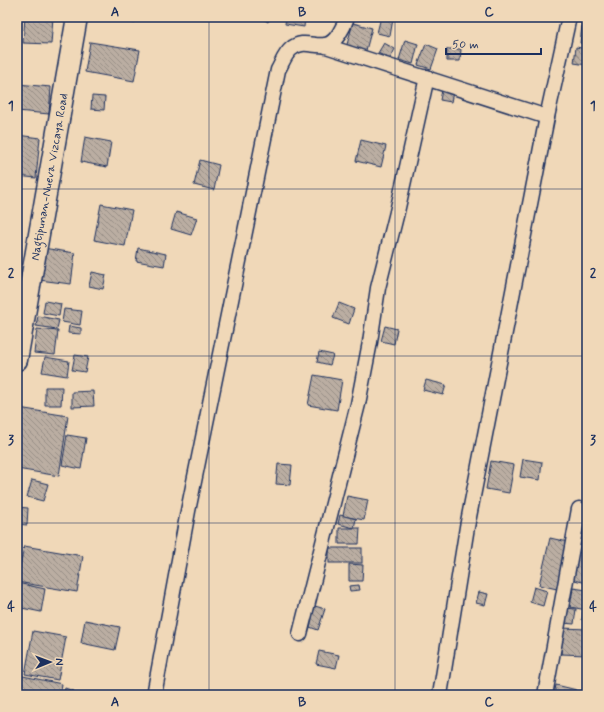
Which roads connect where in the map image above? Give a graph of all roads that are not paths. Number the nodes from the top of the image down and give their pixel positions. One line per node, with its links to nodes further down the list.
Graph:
1 (77, 17): 7 (main road, Nagtipunan-Nueva Vizcaya Road)
2 (347, 17): 4 (street)
3 (569, 17): 6 (street)
4 (326, 46): 5 (street); 10 (street)
5 (427, 77): 6 (street); 9 (street)
6 (547, 117): 11 (street)
7 (17, 360)
8 (579, 509): 12 (street)
9 (300, 634)
10 (154, 695)
11 (440, 695)
12 (545, 695)

